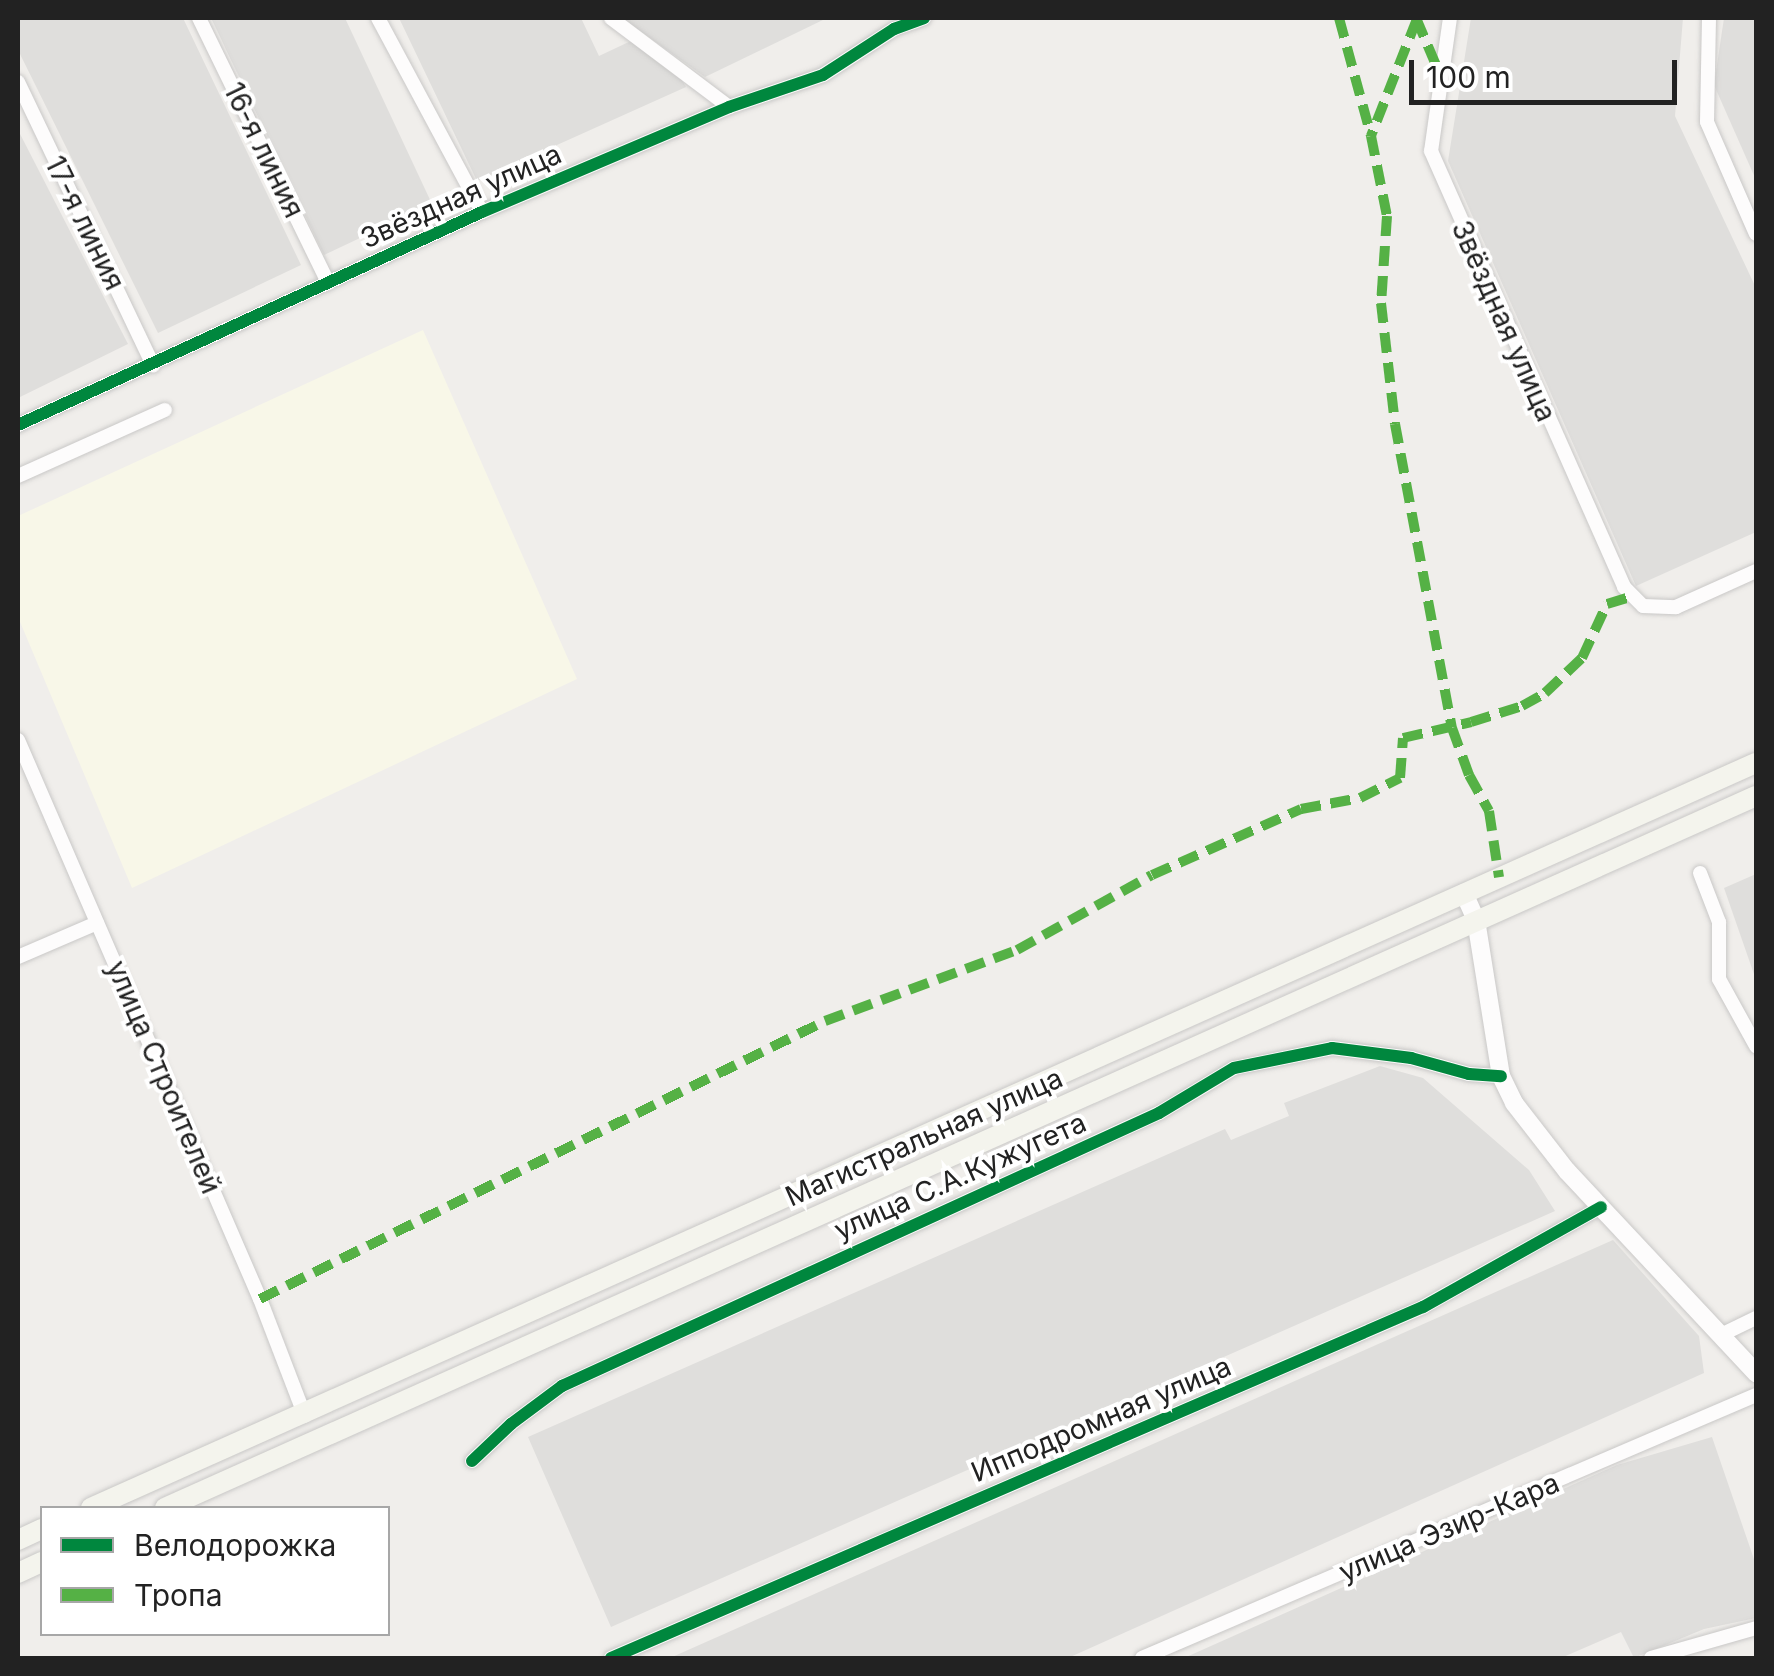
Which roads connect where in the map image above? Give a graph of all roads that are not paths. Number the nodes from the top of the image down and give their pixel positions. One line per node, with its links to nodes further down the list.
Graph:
1 (199, 18): 12 (street, 16-я линия)
2 (378, 18): 10 (street)
3 (611, 18): 9 (street)
4 (924, 18): 7 (street, Звёздная улица)
5 (1450, 18): 17 (street, Звёздная улица)
6 (1709, 18): 11 (street)
7 (891, 23): 9 (street, Звёздная улица)
8 (18, 82): 13 (street, 17-я линия)
9 (730, 107): 10 (street, Звёздная улица)
10 (482, 212): 12 (street, Звёздная улица)
11 (1756, 234)
12 (328, 283): 13 (street, Звёздная улица)
13 (153, 364): 15 (street, Звёздная улица)
14 (165, 410): 16 (street)
15 (18, 425)
16 (18, 476)
17 (1756, 571)
18 (18, 740): 24 (street, улица Строителей)
19 (1756, 763): 22 (main road, Магистральная улица)
20 (1756, 796): 23 (main road, Магистральная улица)
21 (1700, 873): 26 (street)
22 (1464, 894): 23 (street); 33 (main road, Магистральная улица)
23 (1476, 920): 27 (street); 36 (main road, Магистральная улица)
24 (97, 924): 25 (street); 33 (street, улица Строителей)
25 (18, 957)
26 (1756, 1046)
27 (1502, 1076): 28 (street); 34 (street, улица С.А.Кужугета)
28 (1601, 1207): 30 (street); 38 (street, Ипподромная улица)
29 (1756, 1318): 30 (street)
30 (1723, 1334): 31 (street)
31 (1756, 1373)
32 (1756, 1395): 39 (street, улица Эзир-Кара)
33 (305, 1416): 35 (main road, Магистральная улица)
34 (472, 1461)
35 (96, 1506)
36 (168, 1506)
37 (1756, 1628): 40 (street)
38 (611, 1658)
39 (1142, 1658)
40 (1652, 1658)

